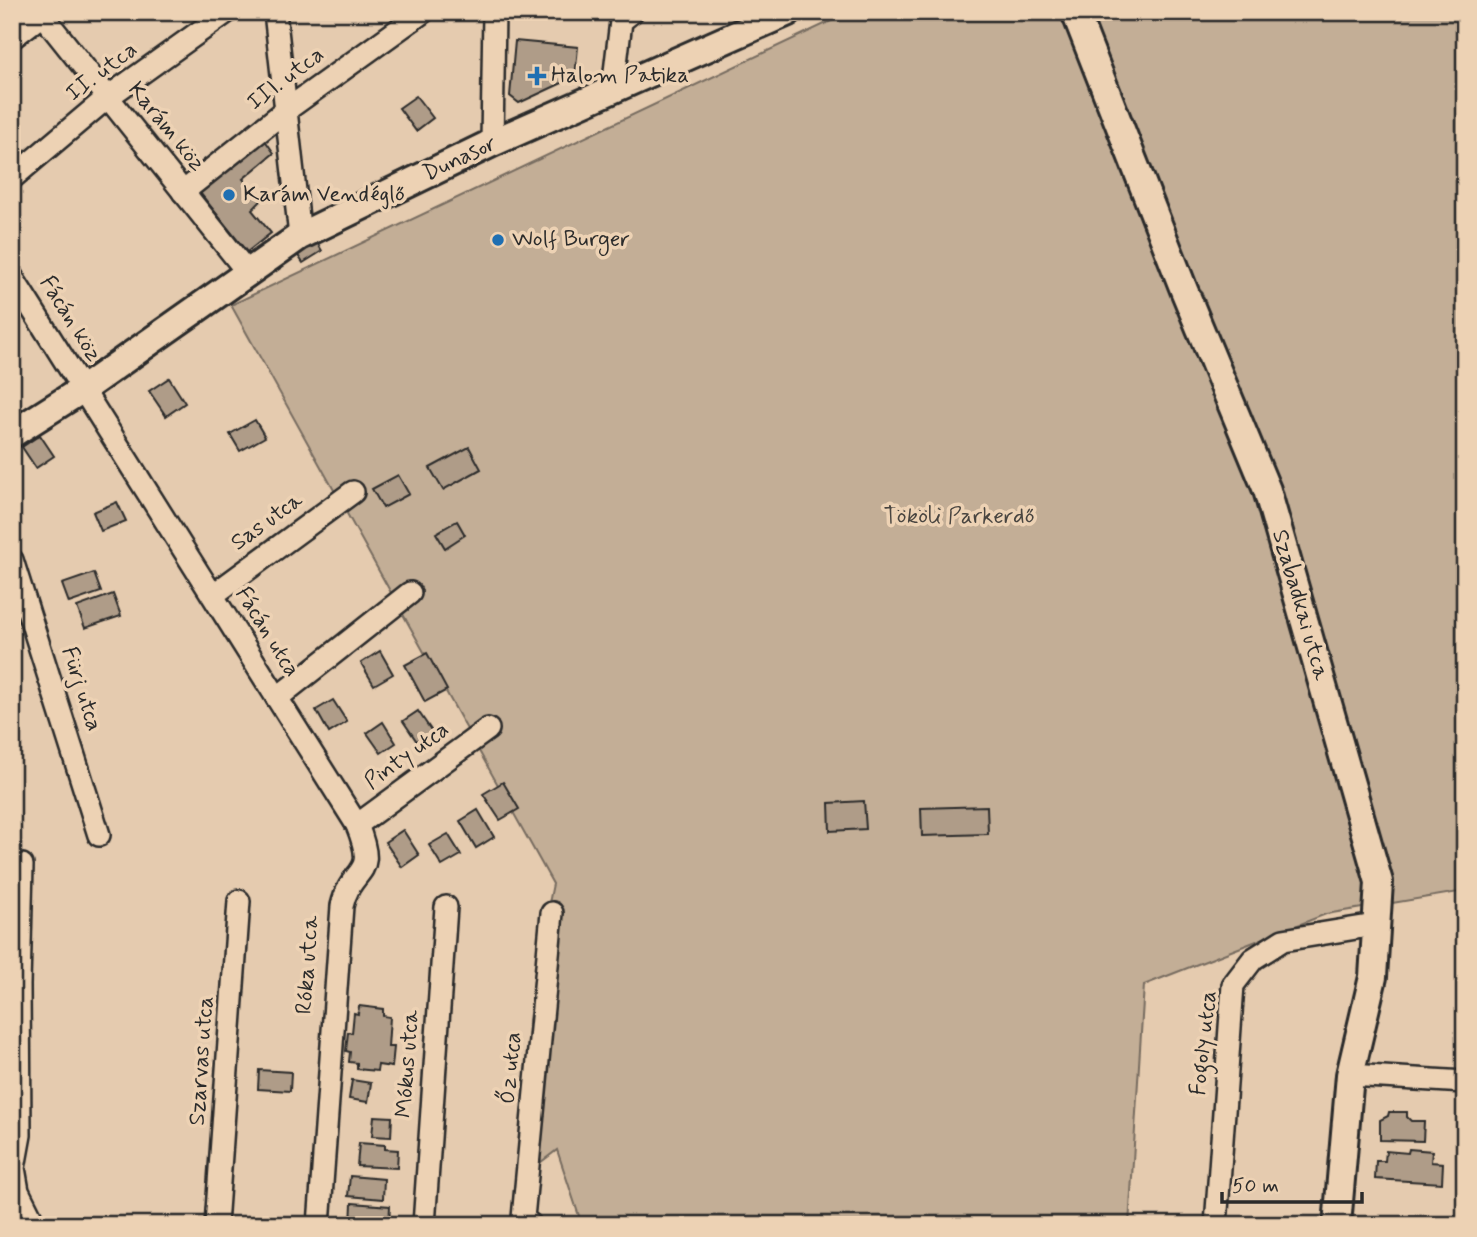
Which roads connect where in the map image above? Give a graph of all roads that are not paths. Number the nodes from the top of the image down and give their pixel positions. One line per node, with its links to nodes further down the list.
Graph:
1 (227, 12): 11 (street, II. utca)
2 (275, 12): 12 (street)
3 (423, 12): 12 (street, III. utca)
4 (494, 12): 13 (street)
5 (632, 12): 10 (street)
6 (788, 12): 10 (street, Dunasor)
7 (1074, 12): 34 (street, Szabadkai utca)
8 (43, 13): 9 (street); 11 (street, Karám köz)
9 (12, 38)
10 (613, 89): 13 (street, Dunasor)
11 (108, 97): 14 (street, II. utca); 15 (street, Karám köz)
12 (285, 111): 15 (street, III. utca); 16 (street)
13 (492, 144): 16 (street, Dunasor)
14 (12, 178)
15 (183, 192): 17 (street, Karám köz)
16 (300, 236): 17 (street, Dunasor)
17 (248, 273): 19 (street, Dunasor)
18 (12, 276): 19 (street, Fácán köz)
19 (83, 389): 20 (street, Dunasor); 24 (street, Fácán utca)
20 (12, 434)
21 (353, 492): 24 (street, Sas utca)
22 (12, 560): 28 (street, Fürj utca)
23 (410, 593): 25 (street)
24 (213, 595): 25 (street, Fácán utca)
25 (277, 698): 27 (street, Fácán utca)
26 (488, 729): 27 (street, Pinty utca)
27 (357, 825): 31 (street, Fácán utca)
28 (99, 835)
29 (22, 865): 35 (street)
30 (239, 901): 39 (street, Szarvas utca)
31 (342, 906): 40 (street, Róka utca)
32 (446, 907): 41 (street, Mókus utca)
33 (552, 913): 42 (street, Őz utca)
34 (1375, 925): 36 (street, Szabadkai utca); 43 (street, Fogoly utca)
35 (16, 985): 38 (street)
36 (1350, 1075): 37 (street); 44 (street, Szabadkai utca)
37 (1465, 1082)
38 (35, 1225)
39 (216, 1225)
40 (317, 1225)
41 (424, 1225)
42 (531, 1225)
43 (1216, 1225)
44 (1337, 1225)

